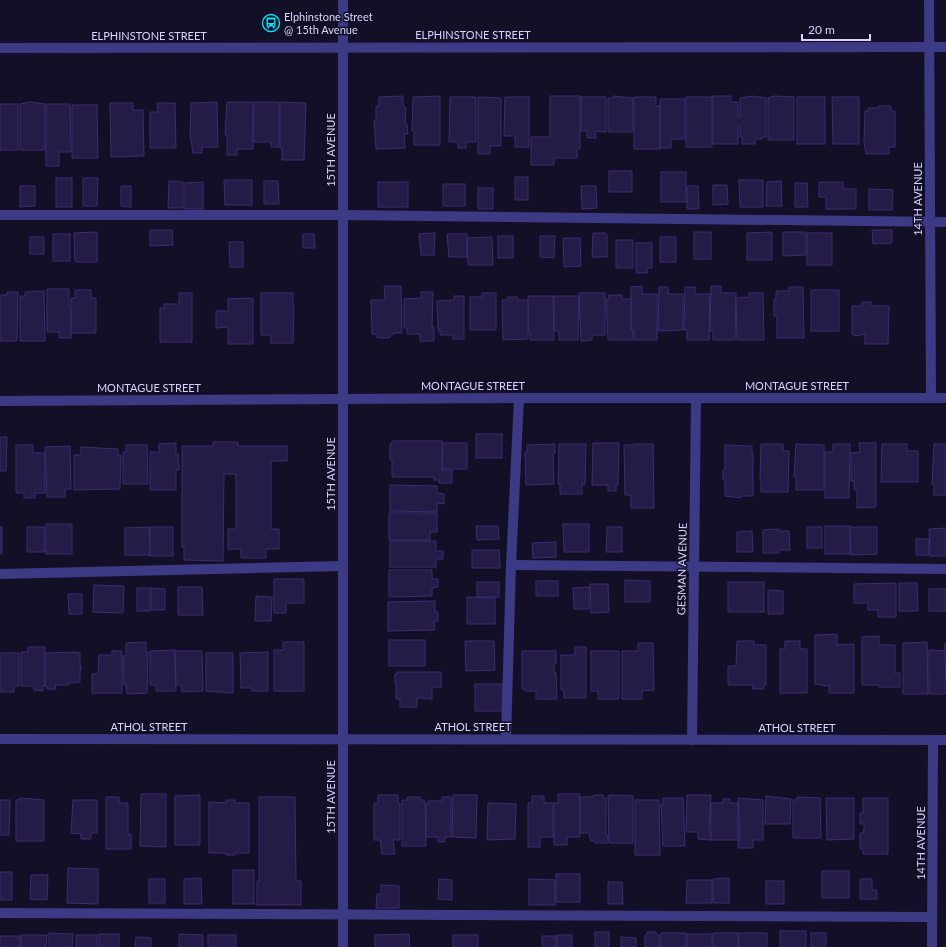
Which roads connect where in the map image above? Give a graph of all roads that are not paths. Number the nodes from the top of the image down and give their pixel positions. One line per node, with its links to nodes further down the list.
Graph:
1 (343, 0): 6 (street, 15TH AVENUE)
2 (929, 0): 3 (street, 14TH AVENUE)
3 (929, 47): 4 (street, ELPHINSTONE STREET); 6 (street, ELPHINSTONE STREET); 9 (street, 14TH AVENUE)
4 (946, 47)
5 (0, 48): 6 (street, ELPHINSTONE STREET)
6 (343, 48): 8 (street, 15TH AVENUE)
7 (0, 215): 8 (street)
8 (343, 215): 9 (street); 15 (street, 15TH AVENUE)
9 (930, 222): 10 (street); 13 (street, 14TH AVENUE)
10 (946, 222)
11 (519, 398): 12 (street, MONTAGUE STREET); 15 (street, MONTAGUE STREET); 17 (street)
12 (696, 398): 13 (street, MONTAGUE STREET); 19 (street, GESMAN AVENUE)
13 (931, 398): 14 (street, MONTAGUE STREET)
14 (946, 398)
15 (343, 399): 16 (street, MONTAGUE STREET); 18 (street, 15TH AVENUE)
16 (0, 401)
17 (511, 565): 19 (street); 24 (street)
18 (343, 566): 21 (street); 23 (street, 15TH AVENUE)
19 (694, 567): 20 (street); 25 (street, GESMAN AVENUE)
20 (946, 569)
21 (0, 574)
22 (0, 739): 23 (street, ATHOL STREET)
23 (343, 739): 24 (street, ATHOL STREET); 29 (street, 15TH AVENUE)
24 (506, 739): 25 (street, ATHOL STREET)
25 (692, 740): 26 (street, ATHOL STREET)
26 (933, 740): 27 (street, ATHOL STREET); 30 (street, 14TH AVENUE)
27 (946, 740)
28 (0, 913): 29 (street)
29 (343, 915): 30 (street); 31 (street, 15TH AVENUE)
30 (932, 917): 32 (street, 14TH AVENUE)
31 (343, 947)
32 (932, 947)

